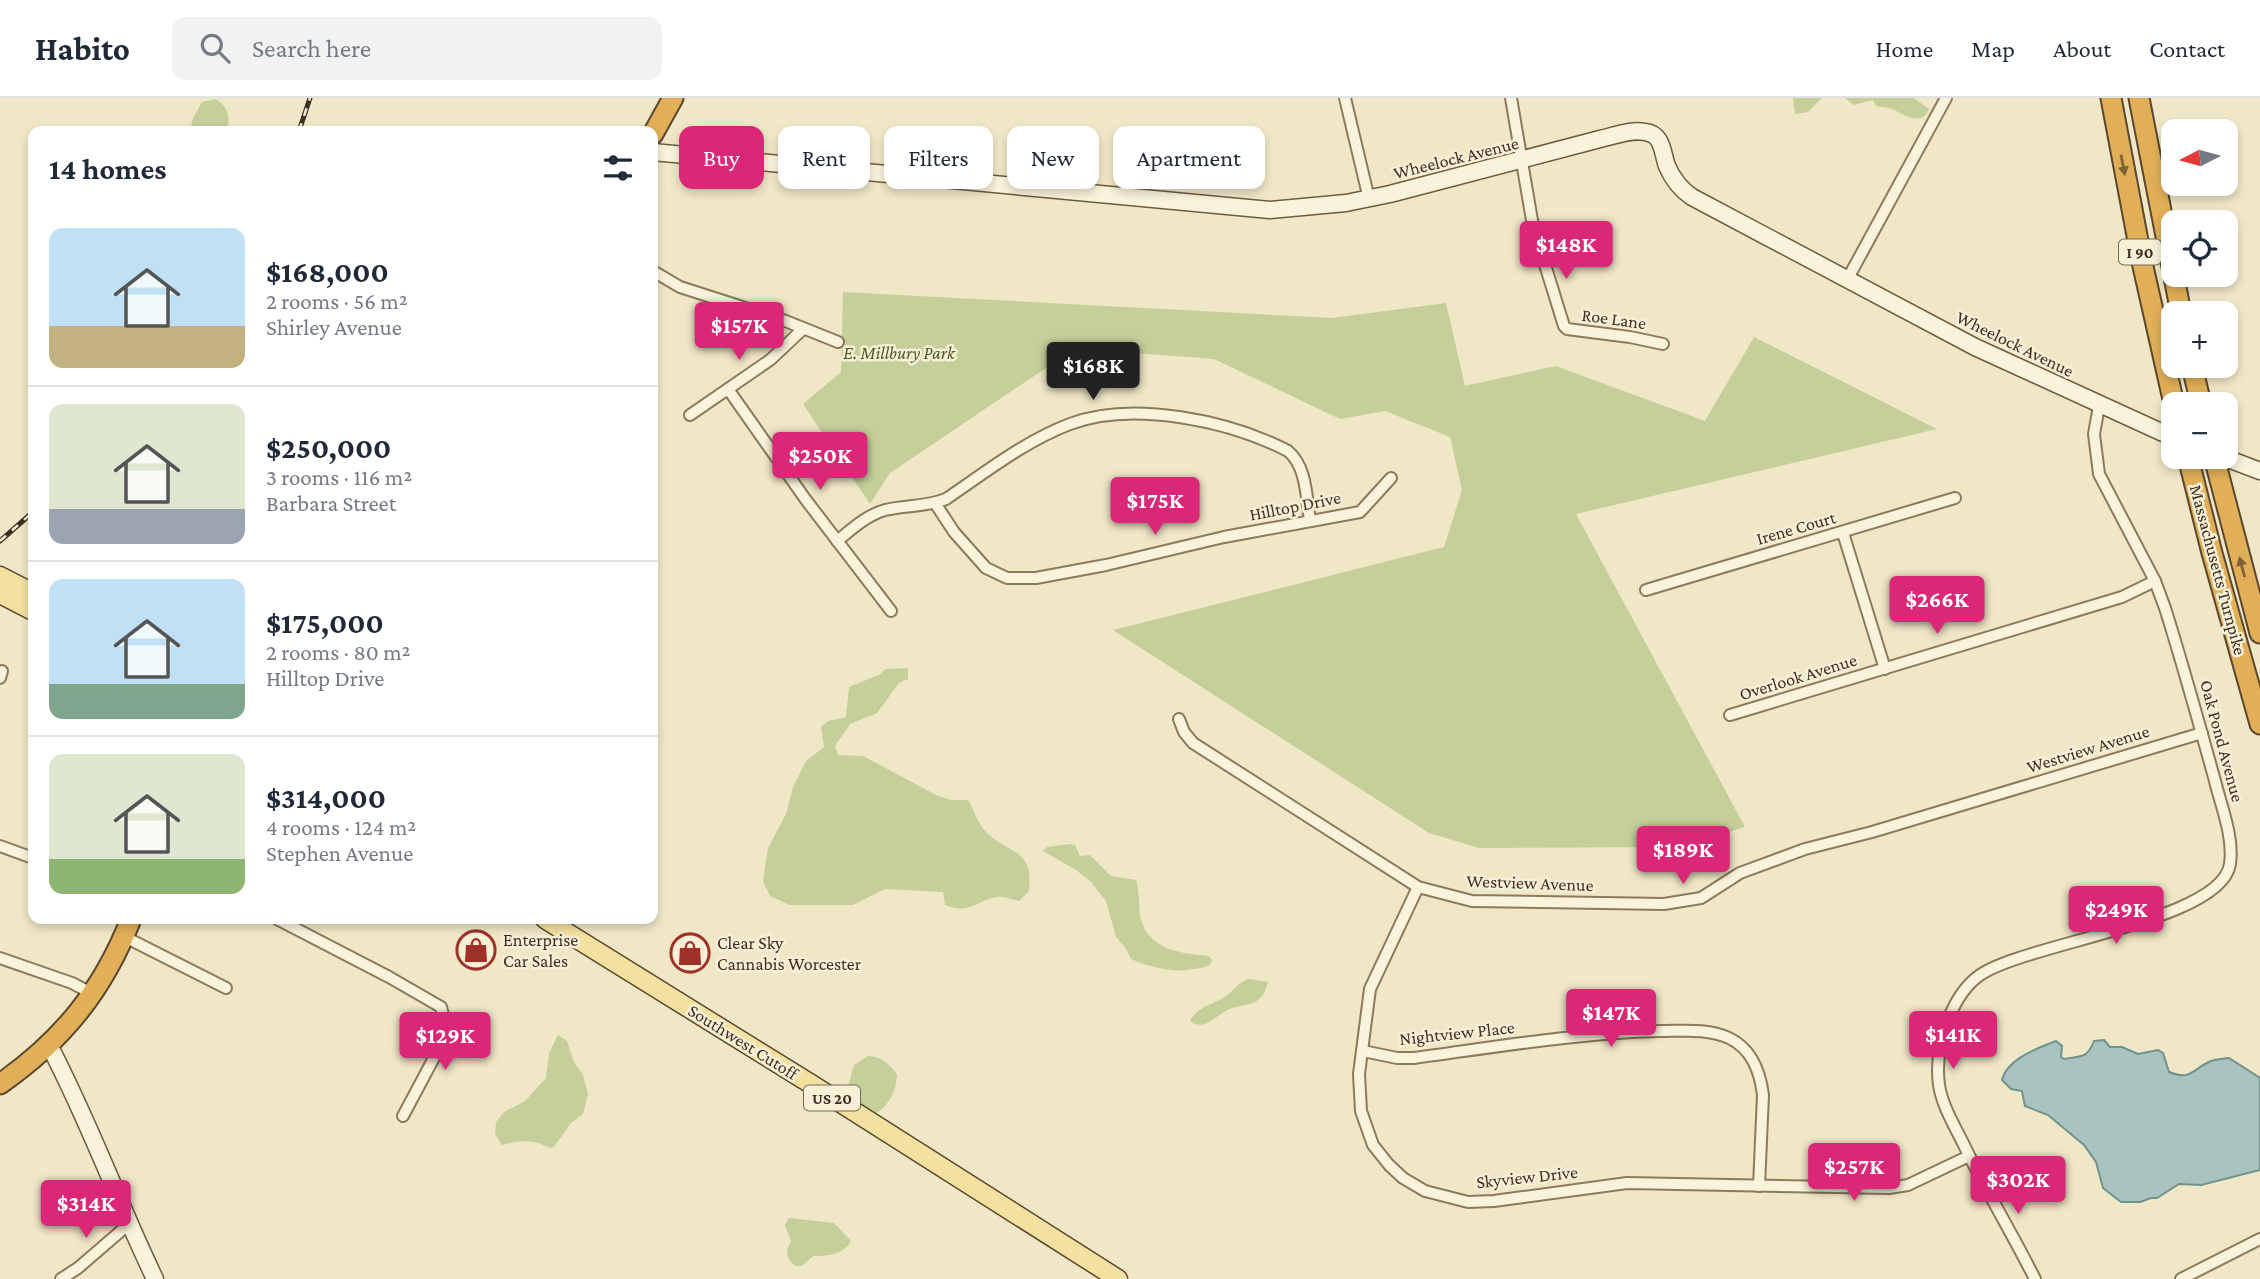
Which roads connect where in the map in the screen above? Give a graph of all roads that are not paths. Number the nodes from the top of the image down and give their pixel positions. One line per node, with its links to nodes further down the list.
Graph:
1 (673, 98): 7 (highway)
2 (1345, 98): 10 (street)
3 (1511, 98): 9 (street)
4 (1946, 98): 12 (street)
5 (2111, 98): 18 (highway, I 90, one-way to 18)
6 (2139, 98): 13 (highway, I 90)
7 (657, 126)
8 (658, 152): 10 (street, Wheelock Avenue)
9 (1520, 161): 10 (street, Wheelock Avenue); 12 (street, Wheelock Avenue); 16 (street, Roe Lane)
10 (1369, 199)
11 (658, 275): 14 (street)
12 (1847, 280): 19 (street, Wheelock Avenue)
13 (2178, 301)
14 (803, 329): 15 (street); 17 (street)
15 (838, 342)
16 (1663, 344)
17 (728, 389): 20 (street); 31 (street)
18 (2171, 392)
19 (2099, 406): 21 (street, Wheelock Avenue); 33 (street, Oak Pond Avenue)
20 (690, 415)
21 (2161, 432)
22 (2238, 465): 25 (street)
23 (2191, 469): 43 (highway, Massachusetts Turnpike)
24 (2219, 469): 39 (highway, Massachusetts Turnpike, one-way to 24)
25 (2260, 471)
26 (1391, 478): 29 (street, Hilltop Drive)
27 (1955, 498): 30 (street, Irene Court)
28 (935, 503): 29 (street, Hilltop Drive); 29 (street); 31 (street)
29 (1310, 520)
30 (1843, 533): 35 (street, Irene Court); 40 (street)
31 (838, 541): 38 (street)
32 (0, 576): 34 (main road)
33 (2155, 581): 40 (street, Overlook Avenue); 44 (street, Oak Pond Avenue)
34 (28, 590)
35 (1646, 590)
36 (0, 594): 37 (main road)
37 (28, 608)
38 (891, 611)
39 (2260, 633)
40 (1885, 669): 41 (street, Overlook Avenue)
41 (1730, 715)
42 (1180, 719): 47 (street, Westview Avenue)
43 (2260, 724)
44 (2202, 733): 47 (street, Westview Avenue); 58 (street, Oak Pond Avenue)
45 (0, 846): 46 (street)
46 (28, 856)
47 (1418, 887): 55 (street, Skyview Drive)
48 (287, 924): 57 (street)
49 (553, 924): 64 (main road, Southwest Cutoff / US 20)
50 (127, 928): 52 (street); 53 (highway)
51 (0, 958): 53 (street)
52 (226, 989)
53 (93, 994): 54 (highway)
54 (48, 1045): 56 (highway); 60 (street)
55 (1363, 1051): 59 (street, Skyview Drive); 59 (street, Nightview Place)
56 (0, 1084)
57 (403, 1116)
58 (1969, 1156): 59 (street, Skyview Drive); 65 (street, Oak Pond Avenue)
59 (1759, 1185)
60 (129, 1224): 62 (street); 63 (street)
61 (2260, 1239): 66 (street)
62 (61, 1279)
63 (155, 1279)
64 (1118, 1279)
65 (2035, 1279)
66 (2181, 1279)

